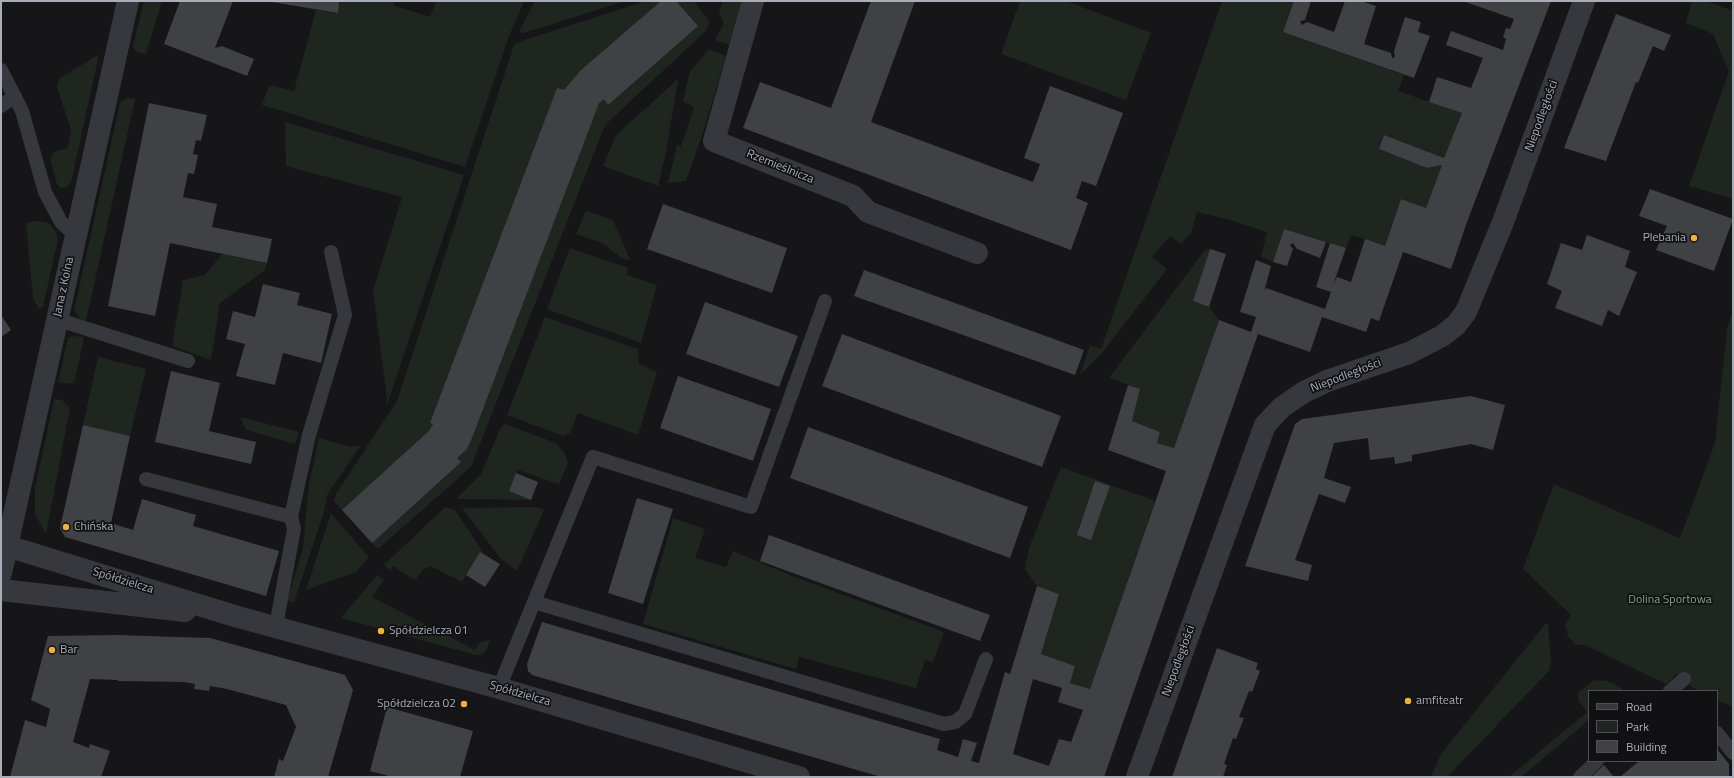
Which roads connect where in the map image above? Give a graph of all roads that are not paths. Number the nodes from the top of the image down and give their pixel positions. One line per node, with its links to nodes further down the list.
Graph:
1 (128, 1): 7 (street, Jana z Kolna)
2 (753, 1): 9 (street, Rzemieślnicza)
3 (1584, 1): 29 (street, Niepodległości)
4 (1, 70): 5 (lane)
5 (15, 96): 6 (lane); 7 (lane)
6 (1, 106)
7 (75, 235): 11 (street, Jana z Kolna)
8 (331, 252): 14 (lane)
9 (977, 253)
10 (825, 301): 18 (lane)
11 (56, 319): 12 (lane); 15 (street, Jana z Kolna)
12 (188, 361)
13 (146, 479): 14 (lane)
14 (292, 517): 20 (lane)
15 (7, 546): 16 (street, Jana z Kolna); 19 (street, Spółdzielcza)
16 (1, 573)
17 (1, 590): 19 (street, Spółdzielcza)
18 (534, 602): 21 (lane); 23 (lane)
19 (238, 617): 20 (street, Spółdzielcza)
20 (276, 626): 23 (street, Spółdzielcza)
21 (986, 659)
22 (1684, 679): 24 (lane)
23 (499, 688): 28 (street, Spółdzielcza)
24 (1671, 690)
25 (1718, 734): 26 (lane)
26 (1733, 753)
27 (1596, 762): 30 (lane)
28 (799, 777)
29 (1137, 777)
30 (1580, 777)

